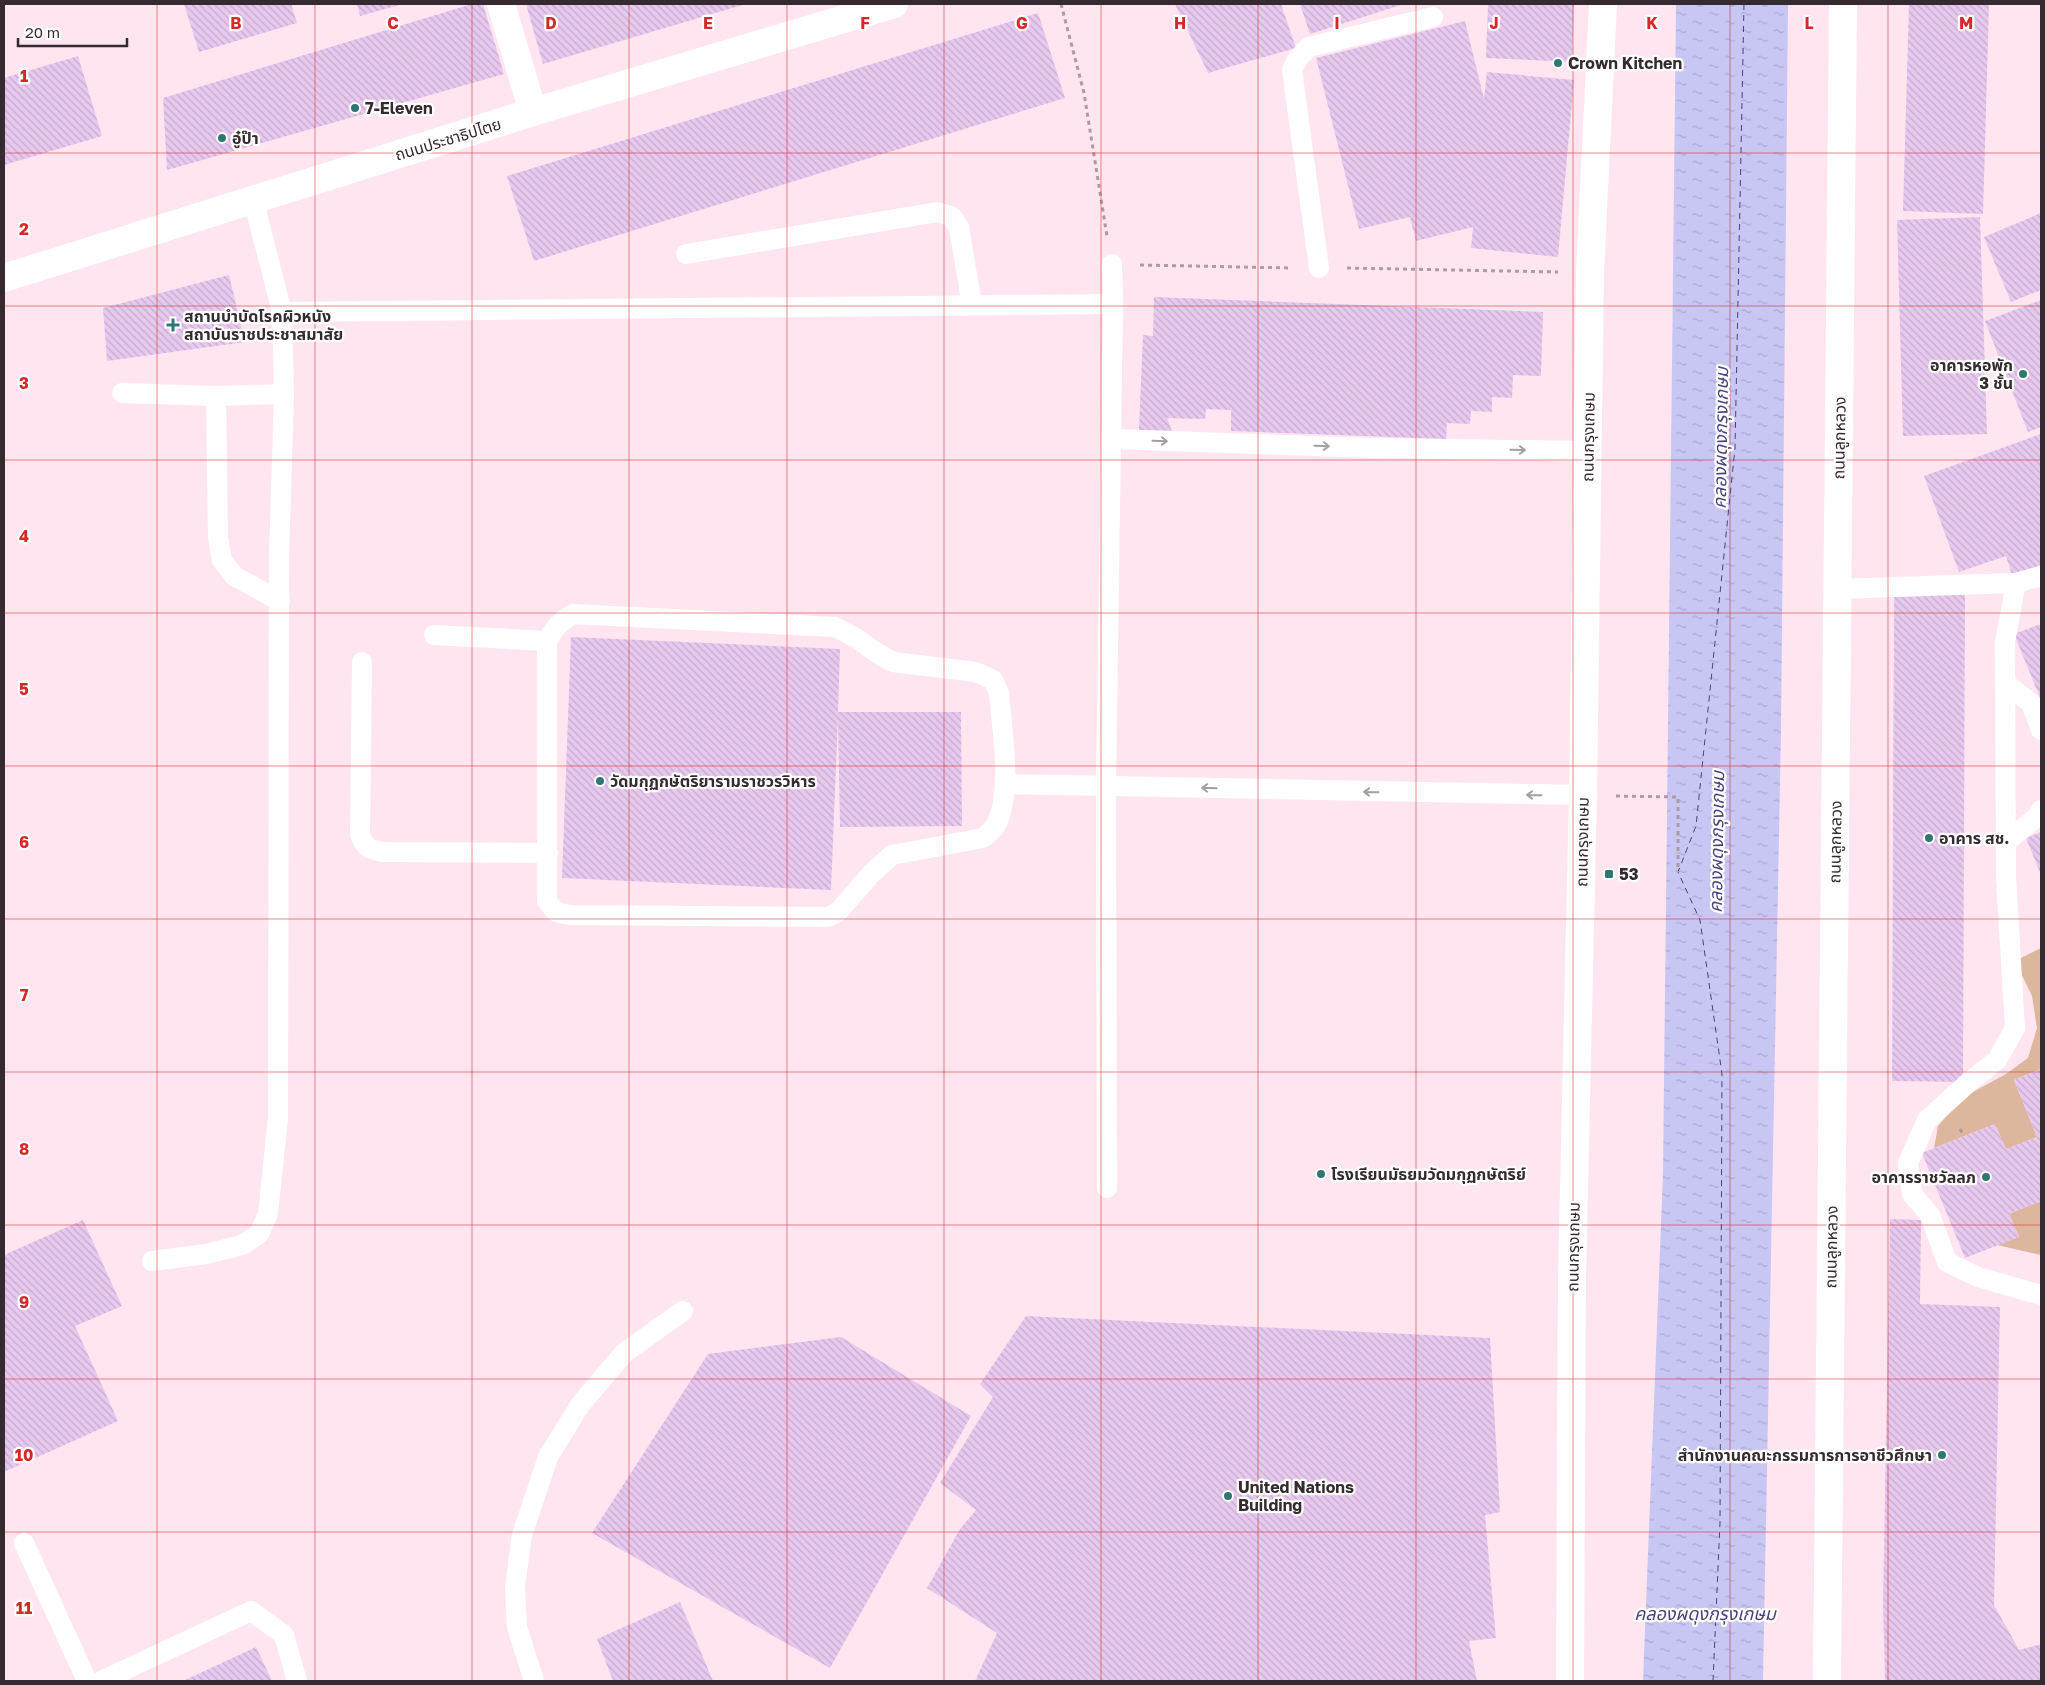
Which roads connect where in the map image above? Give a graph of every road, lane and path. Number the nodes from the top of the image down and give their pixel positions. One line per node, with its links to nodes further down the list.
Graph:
1 (501, 4): 7 (main road)
2 (894, 4): 7 (main road, ถนนประชาธิปไตย)
3 (1061, 4): 10 (path)
4 (1603, 4): 12 (main road, ถนนกรุงเกษม)
5 (1843, 4): 24 (main road, ถนนลูกหลวง)
6 (1433, 17): 11 (lane)
7 (533, 112): 8 (main road, ถนนประชาธิปไตย)
8 (253, 199): 13 (main road, ถนนประชาธิปไตย); 16 (lane)
9 (686, 254): 15 (lane)
10 (1112, 264): 11 (path); 14 (lane)
11 (1319, 268): 12 (path)
12 (1590, 272): 21 (main road, ถนนกรุงเกษม)
13 (4, 278)
14 (1114, 304): 15 (lane); 20 (lane)
15 (972, 306): 16 (lane)
16 (282, 312): 18 (lane)
17 (122, 393): 19 (lane)
18 (284, 394): 19 (lane); 25 (lane)
19 (216, 396): 25 (lane)
20 (1111, 439): 21 (lane, one-way to 21); 32 (lane)
21 (1588, 451): 33 (main road, ถนนกรุงเกษม)
22 (2041, 576): 23 (lane)
23 (2016, 583): 24 (lane); 29 (lane)
24 (1837, 589): 48 (main road, ถนนลูกหลวง)
25 (280, 601): 39 (lane)
26 (434, 635): 27 (lane)
27 (547, 641): 31 (lane); 36 (lane)
28 (362, 662): 36 (lane)
29 (2006, 683): 30 (lane); 35 (lane)
30 (2041, 730)
31 (1006, 784): 32 (lane); 36 (lane)
32 (1106, 785): 33 (lane, one-way to 32); 38 (lane)
33 (1583, 796): 37 (path); 47 (main road, ถนนกรุงเกษม)
34 (2041, 810): 35 (lane)
35 (2006, 842): 40 (lane)
36 (548, 854)
37 (1678, 872)
38 (1108, 1188)
39 (152, 1261)
40 (2041, 1295)
41 (683, 1311): 46 (lane)
42 (24, 1543): 43 (lane)
43 (87, 1681)
44 (101, 1681): 45 (lane)
45 (297, 1681)
46 (534, 1681)
47 (1570, 1681)
48 (1827, 1681)

